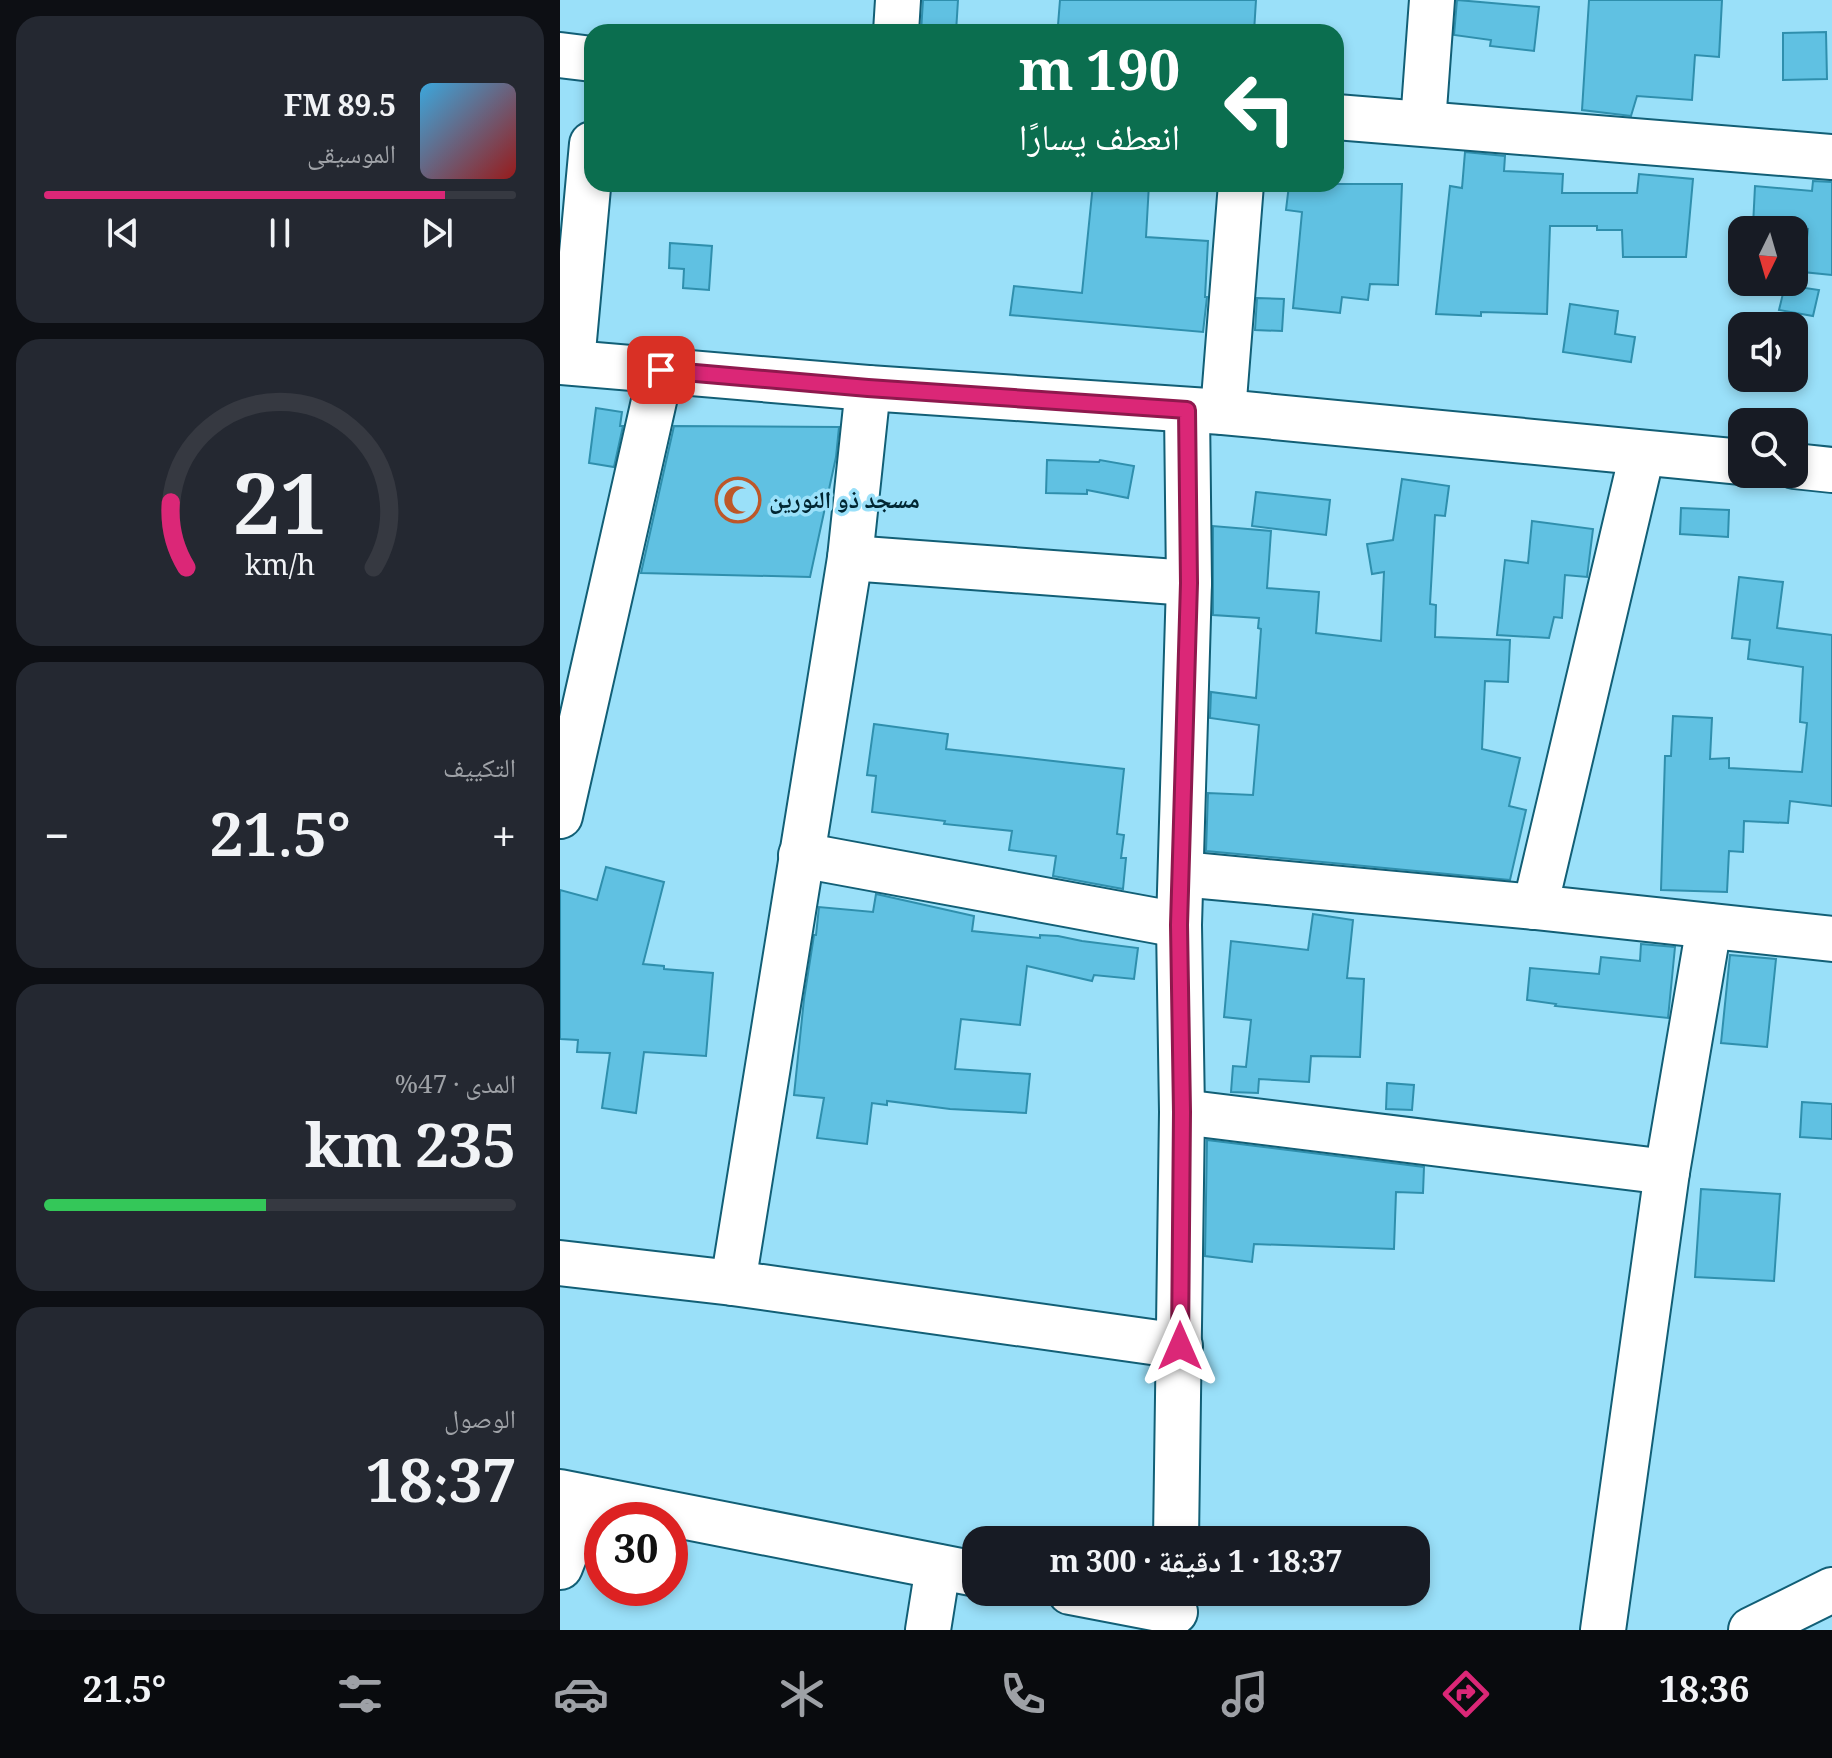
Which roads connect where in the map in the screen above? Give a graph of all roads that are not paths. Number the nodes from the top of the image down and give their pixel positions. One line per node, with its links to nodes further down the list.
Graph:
1 (898, 0): 3 (street)
2 (1432, 0): 7 (street)
3 (896, 24)
4 (560, 55): 5 (street)
5 (584, 58)
6 (1344, 118): 7 (street)
7 (1423, 123): 8 (street)
8 (1832, 157)
9 (586, 192): 11 (street)
10 (1240, 192): 14 (street)
11 (566, 362): 12 (street)
12 (661, 370): 13 (street); 21 (street)
13 (868, 388): 14 (street); 19 (street)
14 (1205, 411): 15 (street); 20 (street)
15 (1642, 454): 16 (street); 24 (street)
16 (1728, 461)
17 (1808, 467): 18 (street)
18 (1832, 470)
19 (850, 558): 20 (street); 22 (street)
20 (1189, 583): 23 (street)
21 (560, 816)
22 (801, 855): 25 (street); 31 (street)
23 (1181, 874): 24 (street); 25 (street)
24 (1535, 907): 26 (street)
25 (1179, 925): 28 (street)
26 (1709, 926): 27 (street); 29 (street)
27 (1832, 939)
28 (1182, 1112): 29 (street); 32 (street)
29 (1667, 1172): 41 (street)
30 (560, 1263): 31 (street)
31 (733, 1283): 32 (street)
32 (1180, 1346): 34 (street)
33 (574, 1495): 35 (street); 36 (street)
34 (1176, 1526)
35 (560, 1567)
36 (957, 1570): 40 (street)
37 (1832, 1590): 42 (street)
38 (1147, 1606): 39 (street)
39 (1175, 1611)
40 (928, 1630)
41 (1603, 1630)
42 (1751, 1630)

